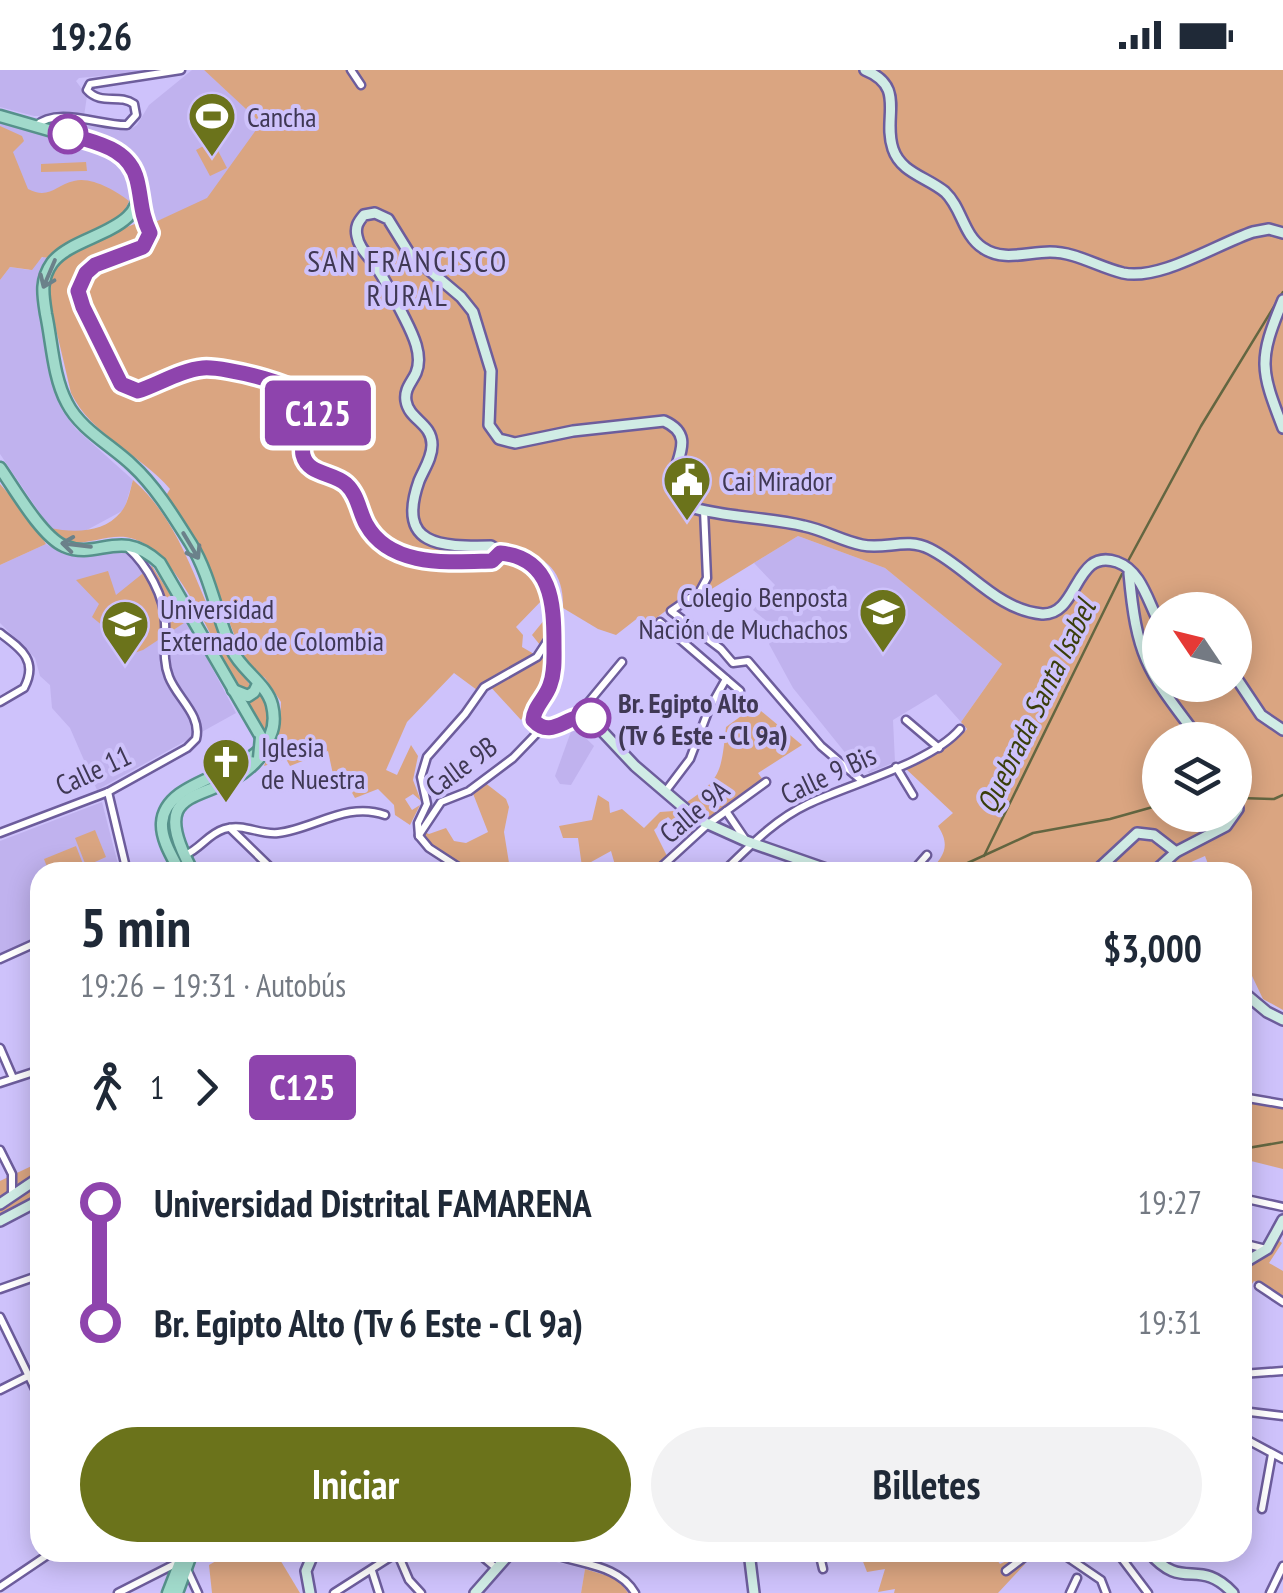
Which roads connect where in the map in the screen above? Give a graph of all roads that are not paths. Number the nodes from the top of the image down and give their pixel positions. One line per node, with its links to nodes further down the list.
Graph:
1 (181, 70): 6 (street)
2 (351, 70): 4 (street)
3 (865, 70): 10 (main road)
4 (361, 85)
5 (0, 116): 6 (main road)
6 (36, 126): 7 (main road)
7 (138, 195): 8 (main road); 9 (main road)
8 (143, 218): 9 (main road); 16 (main road)
9 (125, 220): 24 (main road, one-way to 24)
10 (1283, 233)
11 (1283, 300): 12 (main road)
12 (1283, 428)
13 (0, 468): 15 (main road, one-way to 13)
14 (704, 510): 16 (main road); 17 (main road); 39 (street)
15 (125, 544): 25 (main road); 40 (street, Calle 11)
16 (500, 553): 21 (main road)
17 (1129, 570): 18 (main road); 31 (main road)
18 (1145, 592)
19 (660, 622): 23 (street)
20 (0, 632): 27 (street)
21 (554, 632): 32 (main road); 50 (street)
22 (622, 662): 29 (street)
23 (726, 679): 26 (street); 41 (street)
24 (258, 684): 25 (main road); 36 (main road)
25 (232, 688): 36 (main road, bridge)
26 (740, 691)
27 (0, 702)
28 (1252, 702): 34 (main road)
29 (578, 716): 32 (main road, Calle 9B); 41 (main road)
30 (906, 720): 35 (street)
31 (1187, 722)
32 (541, 729): 50 (street, Calle 9B)
33 (960, 729): 35 (street, Calle 9 Bis)
34 (1283, 730)
35 (939, 748): 37 (street, Calle 9 Bis)
36 (259, 754): 44 (main road)
37 (896, 766): 39 (street, Calle 9 Bis); 42 (street)
38 (766, 782): 43 (street, Calle 9A)
39 (862, 782): 51 (street, Calle 9 Bis)
40 (108, 792): 49 (street, Calle 11); 55 (street)
41 (664, 793): 46 (main road)
42 (913, 795)
43 (726, 811): 46 (street, Calle 9A); 51 (street)
44 (171, 812): 53 (main road); 56 (main road)
45 (385, 815): 47 (street)
46 (707, 825): 51 (main road); 60 (street, Calle 9A)
47 (229, 828): 53 (street); 58 (street)
48 (1214, 832): 52 (main road)
49 (0, 833)
50 (419, 836): 59 (street)
51 (749, 842): 61 (street, Calle 9 Bis); 62 (main road)
52 (1176, 852): 64 (main road); 65 (main road)
53 (184, 855): 57 (main road)
54 (928, 855): 63 (street)
55 (124, 862)
56 (176, 862)
57 (188, 862)
58 (265, 862)
59 (451, 862)
60 (668, 862)
61 (732, 862)
62 (806, 862)
63 (921, 862)
64 (1106, 862)
65 (1165, 862)
66 (30, 946): 67 (street)
67 (0, 959)
68 (1252, 999): 69 (main road)
69 (1283, 1020)
70 (0, 1048): 72 (street)
71 (30, 1073): 72 (street)
72 (13, 1078): 73 (street)
73 (0, 1084)
74 (1252, 1099): 75 (street)
75 (1283, 1104)
76 (0, 1150): 77 (street)
77 (12, 1174): 78 (street); 80 (street)
78 (30, 1177)
79 (30, 1183): 80 (main road)
80 (12, 1196): 82 (main road)
81 (1252, 1200): 84 (street)
82 (0, 1204)
83 (30, 1206): 86 (main road)
84 (1283, 1207)
85 (1283, 1220): 87 (main road)
86 (0, 1222)
87 (1279, 1237): 89 (main road)
88 (1252, 1245): 89 (street)
89 (1267, 1249): 90 (main road)
90 (1252, 1258)
91 (30, 1279): 93 (street)
92 (1259, 1286): 94 (street)
93 (0, 1290)
94 (1283, 1302)
95 (0, 1317): 98 (street)
96 (1283, 1371): 97 (street)
97 (1252, 1373)
98 (28, 1376): 99 (street); 100 (street)
99 (30, 1380)
100 (0, 1390)
101 (1252, 1412): 102 (street)
102 (1283, 1416)
103 (1252, 1443): 104 (street)
104 (1272, 1454): 105 (street); 106 (street)
105 (1283, 1459)
106 (1262, 1509)
107 (37, 1562): 130 (street)
108 (180, 1562): 131 (street)
109 (183, 1562): 132 (main road)
110 (184, 1562): 133 (main road)
111 (185, 1562): 134 (street)
112 (310, 1562): 135 (main road)
113 (388, 1562): 127 (street)
114 (402, 1562): 138 (street)
115 (489, 1562): 125 (street)
116 (502, 1562): 125 (main road)
117 (580, 1562): 140 (street)
118 (750, 1562): 141 (main road)
119 (821, 1562): 126 (street)
120 (1018, 1562): 128 (street)
121 (1074, 1562): 143 (street)
122 (1125, 1562): 144 (street)
123 (1157, 1562): 145 (main road)
124 (1283, 1566): 146 (street)
125 (496, 1568): 139 (main road)
126 (823, 1570)
127 (372, 1571): 136 (street); 137 (street)
128 (1006, 1571)
129 (1077, 1578): 142 (street)
130 (0, 1587)
131 (118, 1593)
132 (168, 1593)
133 (177, 1593)
134 (198, 1593)
135 (310, 1593)
136 (334, 1593)
137 (380, 1593)
138 (421, 1593)
139 (475, 1593)
140 (635, 1593)
141 (754, 1593)
142 (1070, 1593)
143 (1106, 1593)
144 (1148, 1593)
145 (1233, 1593)
146 (1270, 1593)

